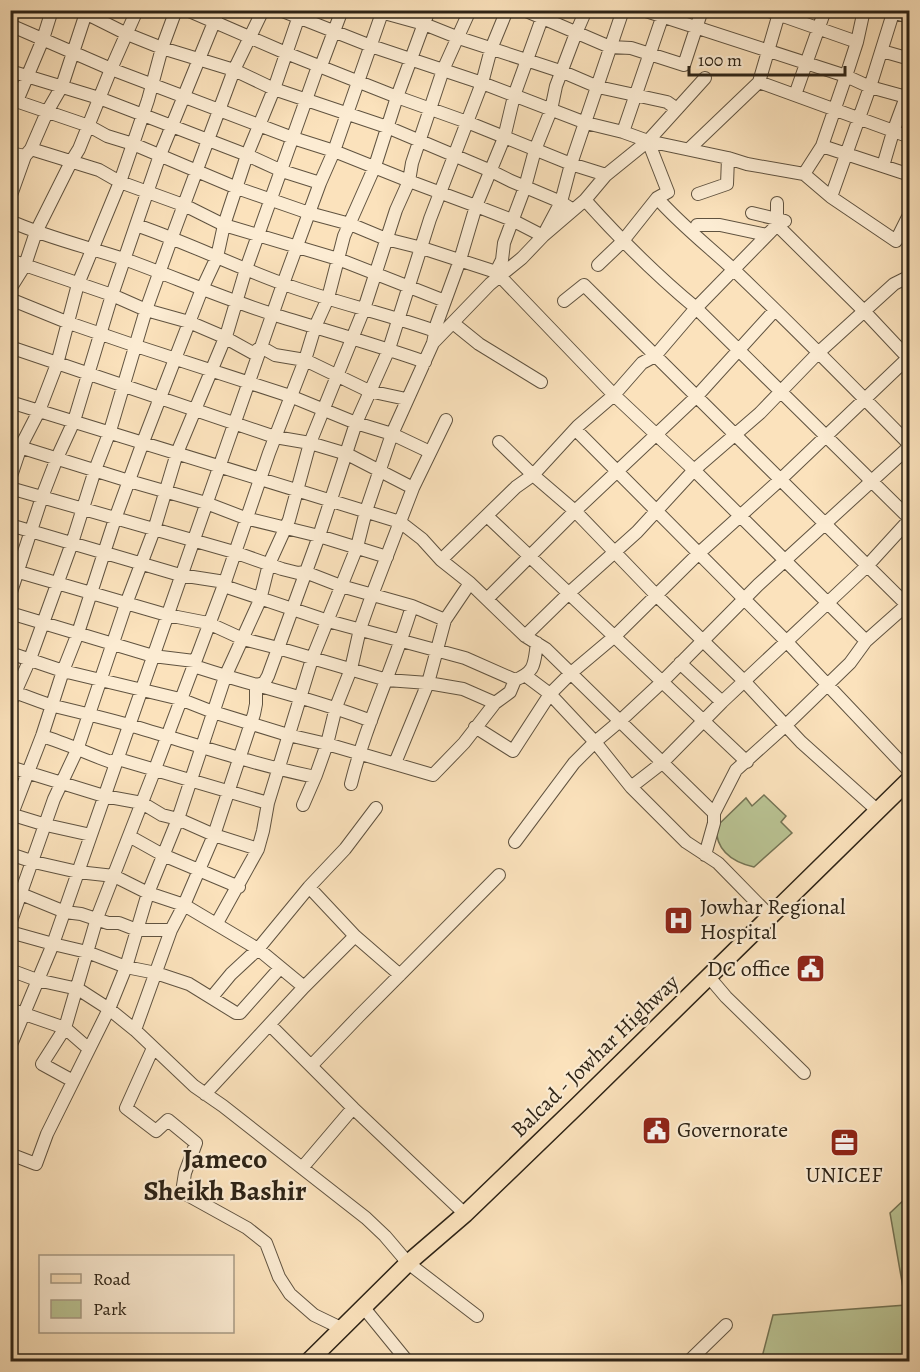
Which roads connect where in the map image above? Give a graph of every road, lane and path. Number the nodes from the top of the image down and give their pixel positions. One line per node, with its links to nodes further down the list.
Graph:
1 (52, 10): 36 (street)
2 (137, 10): 33 (street)
3 (176, 10): 40 (street)
4 (187, 10): 25 (street)
5 (263, 10): 34 (street)
6 (280, 10): 22 (street)
7 (342, 10): 31 (street)
8 (429, 10): 27 (street)
9 (470, 10): 35 (street)
10 (507, 10): 41 (street)
11 (524, 10): 23 (street)
12 (586, 10): 32 (street)
13 (622, 10): 39 (street)
14 (643, 10): 24 (street)
15 (702, 10): 29 (street)
16 (825, 10): 30 (street)
17 (864, 10): 37 (street)
18 (380, 11): 27 (street); 38 (street)
19 (890, 11): 26 (street); 43 (street)
20 (84, 12): 33 (street); 44 (street)
21 (775, 12): 30 (street); 42 (street)
22 (300, 14): 31 (street); 45 (street)
23 (544, 14): 32 (street); 50 (street)
24 (663, 14): 29 (street); 46 (street)
25 (217, 16): 34 (street); 47 (street)
26 (909, 17)
27 (424, 24): 35 (street); 48 (street)
28 (10, 25): 36 (street)
29 (697, 27): 42 (street); 46 (street)
30 (818, 28): 37 (street); 51 (street)
31 (334, 32): 38 (street); 52 (street)
32 (576, 33): 39 (street); 57 (street)
33 (127, 34): 40 (street); 53 (street)
34 (251, 38): 45 (street); 54 (street)
35 (459, 38): 41 (street); 55 (street)
36 (43, 39): 44 (street); 59 (street)
37 (857, 42): 58 (street)
38 (370, 46): 48 (street); 61 (street)
39 (610, 47): 46 (street); 66 (street)
40 (162, 48): 47 (street); 63 (street)
41 (491, 49): 50 (street); 64 (street)
42 (768, 51): 51 (street); 62 (street)
43 (882, 51): 49 (street); 67 (street)
44 (73, 52): 53 (street); 65 (street)
45 (286, 53): 52 (street); 68 (street)
46 (650, 53): 74 (street)
47 (200, 58): 54 (street); 71 (street)
48 (410, 59): 55 (street); 72 (street)
49 (909, 59)
50 (526, 60): 57 (street); 73 (street)
51 (806, 63): 58 (street); 70 (street)
52 (321, 66): 61 (street); 77 (street)
53 (111, 69): 63 (street); 75 (street)
54 (234, 70): 68 (street); 82 (street)
55 (443, 70): 64 (street); 78 (street)
56 (10, 71): 59 (street)
57 (563, 72): 66 (street); 81 (street)
58 (846, 76): 67 (street); 80 (street)
59 (27, 77): 65 (street); 76 (street)
60 (705, 78): 79 (street)
61 (358, 81): 72 (street); 84 (street)
62 (759, 82): 70 (street); 103 (street)
63 (153, 83): 71 (street); 85 (street)
64 (482, 83): 73 (street); 87 (street)
65 (62, 86): 75 (street); 83 (street)
66 (598, 87): 74 (street); 88 (street)
67 (870, 87): 69 (street); 86 (street)
68 (274, 89): 77 (street); 89 (street)
69 (908, 93): 94 (street)
70 (795, 95): 80 (street)
71 (183, 96): 82 (street); 91 (street)
72 (397, 96): 78 (street); 92 (street)
73 (514, 96): 81 (street); 97 (street)
74 (635, 96): 79 (street); 93 (street)
75 (99, 98): 85 (street); 90 (street)
76 (14, 100): 83 (street)
77 (308, 100): 84 (street); 96 (street)
78 (430, 108): 87 (street); 100 (street)
79 (677, 109): 99 (street)
80 (834, 109): 86 (street); 102 (street)
81 (551, 110): 88 (street); 104 (street)
82 (220, 111): 89 (street); 98 (street)
83 (47, 112): 90 (street); 107 (street)
84 (347, 113): 92 (street); 105 (street)
85 (143, 116): 91 (street); 101 (street)
86 (858, 119): 94 (street); 108 (street)
87 (467, 122): 97 (street); 111 (street)
88 (586, 123): 93 (street); 114 (street)
89 (258, 124): 96 (street); 110 (street)
90 (89, 126): 101 (street); 113 (street)
91 (171, 126): 98 (street); 109 (street)
92 (387, 127): 100 (street); 115 (street)
93 (623, 132): 99 (street)
94 (893, 132): 95 (street); 116 (street)
95 (909, 137)
96 (293, 138): 105 (street); 117 (street)
97 (504, 138): 104 (street); 118 (street)
98 (209, 141): 110 (street); 119 (street)
99 (648, 141): 103 (street); 121 (street); 133 (street)
100 (420, 142): 111 (street); 124 (street)
101 (133, 144): 109 (street); 123 (street)
102 (822, 146): 108 (street); 120 (street)
103 (689, 148): 112 (street)
104 (536, 150): 114 (street); 126 (street)
105 (334, 151): 115 (street); 125 (street)
106 (10, 153): 107 (street)
107 (28, 153): 113 (street); 128 (street)
108 (846, 154): 116 (street); 132 (street)
109 (160, 155): 119 (street); 130 (street)
110 (247, 155): 117 (street); 127 (street)
111 (454, 156): 118 (street); 129 (street)
112 (729, 158): 120 (street); 131 (street)
113 (70, 162): 123 (street); 151 (street)
114 (571, 164): 121 (street); 136 (street)
115 (375, 166): 124 (street); 147 (street)
116 (883, 166): 122 (street)
117 (282, 171): 125 (street); 134 (street)
118 (490, 171): 126 (street); 139 (street)
119 (197, 172): 127 (street); 138 (street)
120 (804, 174): 132 (street)
121 (606, 175): 135 (street)
122 (909, 175)
123 (120, 182): 130 (street); 159 (street)
124 (410, 182): 129 (street); 156 (street)
125 (320, 183): 141 (street)
126 (525, 187): 136 (street); 144 (street)
127 (237, 188): 134 (street); 149 (street)
128 (12, 190)
129 (441, 192): 139 (street); 160 (street)
130 (147, 193): 138 (street); 148 (street)
131 (698, 194)
132 (831, 197): 143 (street)
133 (657, 198): 157 (street); 169 (street)
134 (271, 200): 141 (street); 153 (street)
135 (585, 200): 140 (street); 157 (street)
136 (561, 202): 140 (street); 154 (street)
137 (777, 203): 146 (street)
138 (186, 206): 149 (street); 155 (street)
139 (476, 206): 144 (street); 165 (street)
140 (573, 210): 154 (street)
141 (309, 213): 147 (street); 158 (street)
142 (752, 213): 146 (street)
143 (909, 213)
144 (512, 220): 154 (street); 172 (street)
145 (10, 221): 151 (street)
146 (779, 222): 152 (street); 189 (street)
147 (350, 224): 156 (street); 162 (street)
148 (136, 225): 155 (street); 164 (street)
149 (224, 225): 153 (street); 161 (street)
150 (697, 225): 152 (street)
151 (36, 232): 159 (street); 166 (street)
152 (767, 235): 169 (street)
153 (259, 236): 158 (street); 168 (street)
154 (543, 236): 172 (street)
155 (172, 237): 161 (street); 170 (street)
156 (386, 239): 160 (street); 171 (street)
157 (622, 242): 167 (street); 185 (street)
158 (297, 246): 162 (street); 175 (street)
159 (91, 248): 164 (street); 174 (street)
160 (422, 248): 165 (street); 176 (street)
161 (217, 257): 168 (street); 178 (street)
162 (338, 259): 171 (street); 180 (street)
163 (10, 260): 166 (street)
164 (125, 260): 170 (street); 179 (street)
165 (460, 260): 172 (street); 183 (street)
166 (25, 265): 174 (street); 177 (street)
167 (598, 265)
168 (246, 269): 175 (street); 182 (street)
169 (734, 270): 185 (street); 188 (street)
170 (160, 272): 178 (street); 187 (street)
171 (374, 274): 176 (street); 186 (street)
172 (498, 274): 194 (street); 220 (street)
173 (909, 276): 189 (street)
174 (78, 284): 179 (street); 193 (street)
175 (283, 284): 180 (street); 190 (street)
176 (409, 287): 183 (street); 191 (street)
177 (10, 289)
178 (202, 289): 182 (street); 192 (street)
179 (112, 295): 187 (street); 196 (street)
180 (328, 298): 186 (street); 195 (street)
181 (10, 299): 193 (street)
182 (236, 301): 190 (street); 197 (street)
183 (444, 301): 199 (street)
184 (564, 301): 206 (street)
185 (696, 308): 204 (street); 206 (street)
186 (364, 309): 191 (street); 198 (street)
187 (146, 310): 192 (street); 200 (street)
188 (775, 310): 204 (street); 205 (street)
189 (864, 311): 205 (street); 207 (street)
190 (273, 314): 195 (street); 202 (street)
191 (398, 318): 199 (street); 203 (street)
192 (189, 322): 197 (street); 208 (street)
193 (69, 323): 196 (street); 211 (street)
194 (453, 323): 199 (street); 216 (street)
195 (315, 327): 198 (street); 209 (street)
196 (101, 333): 200 (street); 213 (street)
197 (224, 337): 202 (street); 212 (street)
198 (352, 337): 203 (street); 214 (street)
199 (434, 337): 210 (street)
200 (135, 346): 208 (street); 217 (street)
201 (10, 347): 211 (street)
202 (261, 347): 209 (street); 215 (street)
203 (389, 349): 210 (street); 218 (street)
204 (739, 350): 219 (street); 222 (street)
205 (818, 353): 219 (street); 225 (street)
206 (655, 357): 220 (street); 222 (street)
207 (909, 358): 225 (street)
208 (174, 359): 212 (street); 223 (street)
209 (305, 360): 214 (street); 221 (street)
210 (425, 362): 224 (street)
211 (57, 364): 213 (street); 229 (street)
212 (210, 371): 215 (street); 227 (street)
213 (89, 375): 217 (street); 231 (street)
214 (338, 376): 218 (street); 228 (street)
215 (249, 382): 221 (street); 232 (street)
216 (541, 382)
217 (123, 386): 223 (street); 235 (street)
218 (369, 391): 224 (street); 233 (street)
219 (782, 391): 238 (street); 239 (street)
220 (615, 395): 234 (street); 237 (street)
221 (290, 396): 228 (street); 240 (street)
222 (697, 396): 237 (street); 238 (street)
223 (160, 399): 227 (street); 241 (street)
224 (406, 399): 236 (street)
225 (865, 399): 239 (street); 245 (street)
226 (10, 402): 229 (street)
227 (196, 409): 232 (street); 247 (street)
228 (323, 410): 233 (street); 243 (street)
229 (39, 411): 231 (street); 244 (street)
230 (446, 420): 246 (street)
231 (74, 421): 235 (street); 249 (street)
232 (235, 422): 240 (street); 250 (street)
233 (357, 423): 236 (street); 248 (street)
234 (576, 430): 252 (street); 255 (street)
235 (110, 431): 241 (street); 251 (street)
236 (392, 434): 246 (street); 254 (street)
237 (657, 434): 252 (street); 253 (street)
238 (736, 434): 253 (street); 257 (street)
239 (827, 436): 257 (street); 260 (street)
240 (275, 437): 243 (street); 258 (street)
241 (143, 442): 247 (street); 259 (street)
242 (499, 442): 255 (street)
243 (310, 443): 248 (street); 263 (street)
244 (16, 445): 249 (street); 256 (street)
245 (909, 445): 260 (street)
246 (430, 452): 262 (street)
247 (177, 453): 250 (street); 264 (street)
248 (347, 454): 254 (street); 266 (street)
249 (57, 458): 251 (street); 265 (street)
250 (220, 465): 258 (street); 267 (street)
251 (95, 470): 259 (street); 268 (street)
252 (618, 470): 269 (street); 271 (street)
253 (694, 470): 269 (street); 273 (street)
254 (379, 471): 262 (street); 270 (street)
255 (533, 475): 271 (street); 272 (street)
256 (10, 479)
257 (781, 479): 273 (street); 278 (street)
258 (260, 480): 263 (street); 274 (street)
259 (129, 481): 264 (street); 275 (street)
260 (870, 481): 276 (street); 278 (street)
261 (10, 488): 265 (street)
262 (413, 488): 277 (street)
263 (297, 490): 266 (street); 280 (street)
264 (166, 492): 267 (street); 281 (street)
265 (42, 497): 268 (street); 282 (street)
266 (330, 501): 270 (street); 283 (street)
267 (206, 503): 274 (street); 284 (street)
268 (82, 509): 275 (street); 285 (street)
269 (656, 509): 288 (street); 290 (street)
270 (366, 511): 277 (street); 286 (street)
271 (575, 511): 288 (street); 292 (street)
272 (487, 516): 292 (street); 293 (street)
273 (740, 516): 290 (street); 294 (street)
274 (245, 518): 280 (street); 287 (street)
275 (115, 519): 281 (street); 289 (street)
276 (909, 519): 297 (street)
277 (400, 522): 291 (street); 293 (street)
278 (826, 524): 294 (street); 297 (street)
279 (10, 525): 282 (street)
280 (286, 528): 283 (street); 296 (street)
281 (154, 530): 284 (street); 295 (street)
282 (30, 531): 285 (street); 298 (street)
283 (319, 536): 286 (street); 299 (street)
284 (193, 541): 287 (street); 300 (street)
285 (72, 543): 289 (street); 301 (street)
286 (357, 547): 291 (street); 304 (street)
287 (234, 552): 296 (street); 302 (street)
288 (614, 552): 306 (street); 309 (street)
289 (105, 553): 295 (street); 305 (street)
290 (698, 554): 309 (street); 311 (street)
291 (387, 557): 308 (street)
292 (530, 557): 306 (street); 310 (street)
293 (441, 560): 303 (street)
294 (785, 561): 311 (street); 313 (street)
295 (141, 564): 300 (street); 314 (street)
296 (269, 564): 299 (street); 312 (street)
297 (867, 565): 313 (street); 315 (street)
298 (14, 571): 301 (street); 307 (street)
299 (305, 572): 304 (street); 317 (street)
300 (180, 575): 302 (street); 319 (street)
301 (57, 582): 305 (street); 322 (street)
302 (225, 582): 312 (street); 323 (street)
303 (470, 583): 310 (street); 320 (street)
304 (341, 586): 308 (street); 321 (street)
305 (91, 593): 314 (street); 325 (street)
306 (569, 593): 326 (street); 327 (street)
307 (10, 595)
308 (372, 595): 316 (street); 324 (street)
309 (656, 595): 327 (street); 329 (street)
310 (487, 599): 326 (street)
311 (744, 599): 329 (street); 331 (street)
312 (260, 600): 317 (street); 328 (street)
313 (826, 603): 331 (street); 332 (street)
314 (126, 604): 319 (street); 334 (street)
315 (908, 605): 332 (street)
316 (412, 606): 320 (street); 330 (street)
317 (291, 609): 321 (street); 335 (street)
318 (10, 613): 322 (street)
319 (167, 615): 323 (street); 338 (street)
320 (445, 620): 336 (street)
321 (328, 621): 324 (street); 340 (street)
322 (42, 623): 325 (street); 339 (street)
323 (208, 623): 328 (street); 341 (street)
324 (360, 629): 330 (street); 343 (street)
325 (78, 633): 334 (street); 344 (street)
326 (525, 636): 333 (street)
327 (615, 636): 345 (street); 351 (street)
328 (243, 639): 335 (street); 346 (street)
329 (704, 640): 342 (street); 350 (street)
330 (402, 641): 336 (street); 348 (street)
331 (786, 641): 350 (street); 354 (street)
332 (866, 641): 354 (street)
333 (537, 643): 345 (street); 347 (street)
334 (112, 644): 338 (street); 349 (street)
335 (278, 648): 340 (street); 353 (street)
336 (437, 651): 347 (street); 352 (street)
337 (10, 653): 339 (street)
338 (153, 656): 341 (street); 355 (street)
339 (30, 659): 344 (street); 357 (street)
340 (312, 659): 343 (street); 358 (street)
341 (194, 661): 346 (street); 359 (street)
342 (680, 663): 351 (street); 360 (street)
343 (351, 669): 348 (street); 363 (street)
344 (63, 671): 349 (street); 362 (street)
345 (571, 673): 356 (street); 368 (street)
346 (225, 677): 353 (street); 364 (street)
347 (521, 678): 356 (street); 361 (street)
348 (387, 680): 352 (street); 367 (street)
349 (101, 681): 355 (street); 365 (street)
350 (744, 681): 360 (street); 371 (street)
351 (662, 682): 366 (street); 368 (street)
352 (428, 683): 361 (street); 384 (street)
353 (256, 684): 358 (street); 369 (street)
354 (826, 685): 371 (street); 390 (street)
355 (141, 690): 359 (street); 370 (street)
356 (550, 694): 372 (street); 376 (street)
357 (12, 696): 362 (street)
358 (299, 697): 363 (street); 373 (street)
359 (180, 699): 364 (street); 375 (street)
360 (722, 702): 366 (street)
361 (495, 703): 372 (street)
362 (52, 705): 365 (street); 374 (street)
363 (336, 707): 367 (street); 377 (street)
364 (213, 712): 369 (street); 378 (street)
365 (88, 714): 370 (street); 379 (street)
366 (704, 720): 383 (street); 385 (street)
367 (371, 721): 380 (street)
368 (620, 721): 376 (street); 385 (street)
369 (250, 722): 373 (street); 381 (street)
370 (129, 725): 375 (street); 382 (street)
371 (786, 725): 383 (street); 403 (street)
372 (475, 727): 384 (street)
373 (288, 735): 377 (street); 388 (street)
374 (42, 736): 379 (street); 389 (street)
375 (167, 737): 378 (street); 387 (street)
376 (595, 742): 396 (street); 411 (street)
377 (327, 744): 380 (street); 391 (street)
378 (203, 748): 381 (street); 393 (street)
379 (77, 750): 382 (street); 394 (street)
380 (358, 754): 384 (street); 395 (street)
381 (239, 757): 388 (street); 397 (street)
382 (118, 759): 387 (street); 398 (street)
383 (747, 762): 404 (street)
384 (395, 763)
385 (662, 763): 396 (street); 404 (street)
386 (10, 767): 389 (street)
387 (155, 769): 393 (street); 399 (street)
388 (278, 769): 391 (street); 400 (street)
389 (29, 772): 394 (street); 405 (street)
390 (909, 772)
391 (315, 777): 401 (street)
392 (909, 779): 403 (main road, Balcad - Jowhar Highway)
393 (190, 781): 397 (street); 406 (street)
394 (63, 782): 398 (street); 407 (street)
395 (351, 784)
396 (631, 787): 415 (street)
397 (229, 791): 400 (street); 409 (street)
398 (104, 796): 399 (street); 408 (street)
399 (142, 803): 406 (street); 410 (street)
400 (268, 803): 412 (street)
401 (303, 805)
402 (376, 808): 422 (street)
403 (878, 811): 427 (main road, Balcad - Jowhar Highway)
404 (714, 813): 415 (street)
405 (11, 816): 407 (street)
406 (178, 819): 409 (street); 414 (street)
407 (46, 825): 408 (street); 416 (street)
408 (91, 835): 418 (street)
409 (214, 835): 412 (street); 417 (street)
410 (129, 836): 414 (street); 420 (street)
411 (515, 842)
412 (258, 849): 421 (street)
413 (10, 854): 416 (street)
414 (163, 855): 417 (street); 424 (street)
415 (705, 855): 427 (street)
416 (34, 862): 418 (street); 423 (street)
417 (199, 871): 421 (street); 425 (street)
418 (78, 872): 420 (street); 426 (street)
419 (499, 875): 442 (street)
420 (114, 876): 424 (street); 428 (street)
421 (239, 886): 429 (street)
422 (309, 887): 434 (street); 436 (street)
423 (16, 893): 426 (street); 430 (street)
424 (148, 893): 425 (street); 431 (street)
425 (184, 904): 429 (street); 432 (street)
426 (64, 912): 428 (street); 435 (street)
427 (770, 916): 443 (main road, Balcad - Jowhar Highway)
428 (96, 918): 431 (street); 437 (street)
429 (217, 923): 436 (street)
430 (10, 924)
431 (137, 930): 432 (street); 438 (street)
432 (171, 930): 441 (street)
433 (10, 932): 435 (street)
434 (355, 936): 442 (street); 445 (street)
435 (53, 944): 437 (street); 444 (street)
436 (258, 949): 439 (street); 447 (street)
437 (87, 952): 438 (street); 446 (street)
438 (126, 967): 441 (street); 449 (street)
439 (280, 968): 445 (street); 447 (street)
440 (10, 970): 444 (street)
441 (156, 973): 447 (street); 453 (street)
442 (400, 975): 457 (street)
443 (709, 977): 458 (street); 464 (main road, Balcad - Jowhar Highway)
444 (38, 980): 446 (street); 450 (street)
445 (304, 987): 451 (street)
446 (78, 989): 449 (street); 452 (street)
447 (212, 997)
448 (10, 1009): 450 (street)
449 (109, 1009): 453 (street); 456 (street)
450 (25, 1014): 452 (street); 454 (street)
451 (270, 1026): 457 (street); 460 (street)
452 (65, 1028): 456 (street); 459 (street)
453 (135, 1030): 455 (street)
454 (11, 1046)
455 (153, 1048): 460 (street); 469 (street)
456 (89, 1049): 459 (street)
457 (311, 1066): 461 (street)
458 (804, 1073)
459 (73, 1081): 462 (street)
460 (205, 1094): 463 (street)
461 (353, 1108): 463 (street); 464 (street)
462 (10, 1154)
463 (302, 1168): 465 (street)
464 (465, 1214): 465 (main road, Balcad - Jowhar Highway)
465 (408, 1263): 466 (main road, Balcad - Jowhar Highway); 467 (street)
466 (364, 1308): 469 (main road, Balcad - Jowhar Highway); 471 (street)
467 (477, 1316)
468 (726, 1325): 472 (street)
469 (343, 1329): 470 (main road, Balcad - Jowhar Highway)
470 (308, 1362)
471 (408, 1362)
472 (688, 1362)

